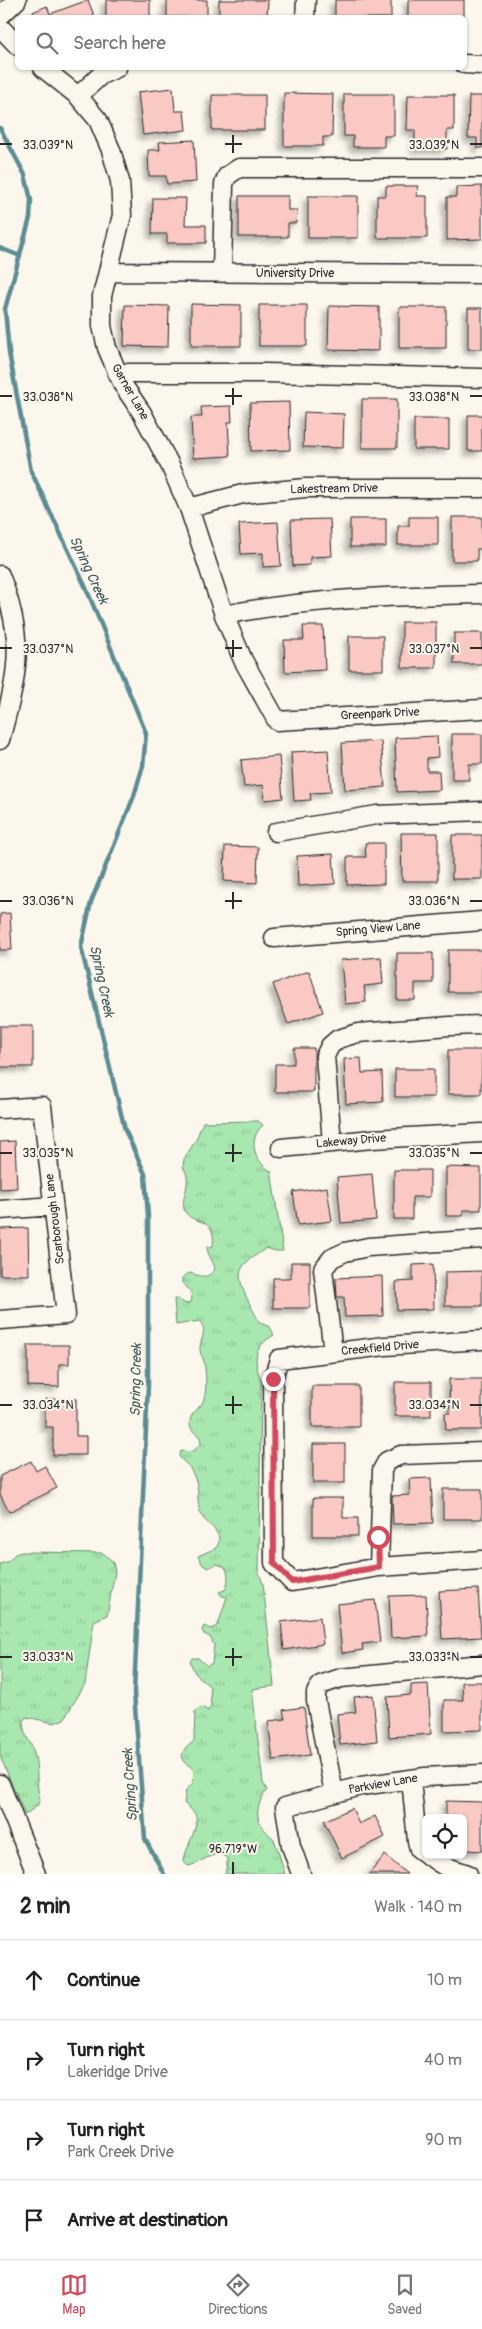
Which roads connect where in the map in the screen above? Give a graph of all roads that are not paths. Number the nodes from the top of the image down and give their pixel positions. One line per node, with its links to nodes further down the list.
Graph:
1 (17, 0): 4 (street)
2 (306, 0): 3 (street)
3 (305, 15)
4 (0, 16)
5 (0, 27): 6 (street)
6 (15, 43)
7 (467, 64): 8 (street)
8 (482, 65)
9 (46, 70): 11 (street, Garner Lane)
10 (112, 70): 11 (street)
11 (78, 96): 13 (street, Garner Lane)
12 (482, 168): 14 (street)
13 (109, 272): 14 (street, University Drive); 16 (street, Garner Lane)
14 (222, 272): 15 (street, University Drive)
15 (482, 274)
16 (118, 373): 17 (street); 19 (street, Garner Lane)
17 (482, 378)
18 (482, 488): 19 (street, Lakestream Drive)
19 (189, 508): 22 (street, Garner Lane)
20 (0, 575): 25 (street)
21 (482, 594): 22 (street)
22 (224, 615): 24 (street, Garner Lane)
23 (482, 709): 24 (street, Greenpark Drive)
24 (277, 721)
25 (0, 740)
26 (482, 811): 27 (street)
27 (276, 832)
28 (482, 921): 29 (street, Spring View Lane)
29 (274, 938)
30 (482, 1026): 33 (street)
31 (0, 1109): 35 (street, Scarborough Lane)
32 (482, 1133): 33 (street, Lakeway Drive)
33 (332, 1143): 34 (street, Lakeway Drive)
34 (281, 1148)
35 (53, 1206): 36 (street); 38 (street, Scarborough Lane)
36 (0, 1210)
37 (482, 1239): 40 (street)
38 (0, 1320)
39 (482, 1340): 40 (street, Creekfield Drive)
40 (333, 1352): 43 (street, Creekfield Drive)
41 (482, 1452): 43 (street)
42 (482, 1560): 43 (street)
43 (379, 1567)
44 (482, 1664): 48 (street)
45 (482, 1774): 46 (street, Parkview Lane)
46 (411, 1779): 48 (street, Parkview Lane); 50 (street)
47 (0, 1784): 49 (street)
48 (334, 1794): 53 (street, Parkview Lane)
49 (8, 1825): 52 (street)
50 (422, 1852)
51 (433, 1859): 54 (street)
52 (36, 1874)
53 (300, 1874)
54 (468, 1874)

